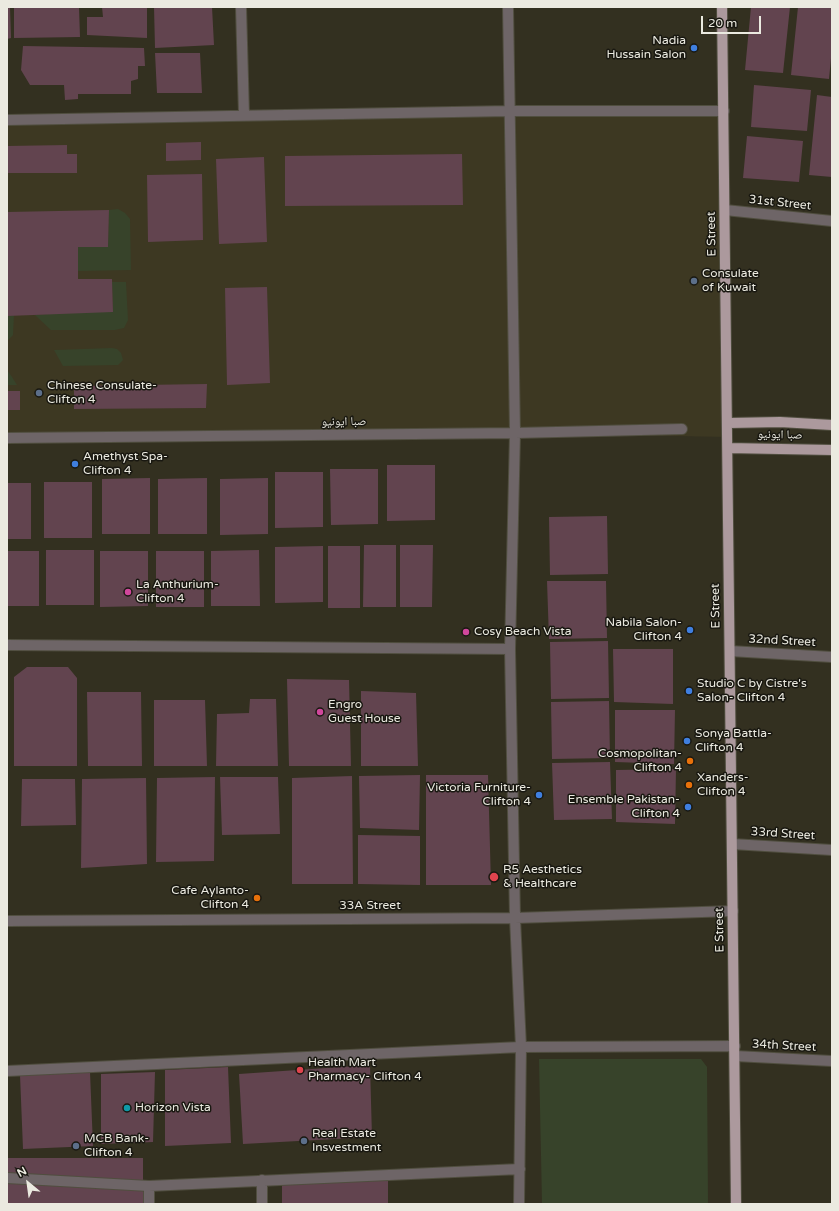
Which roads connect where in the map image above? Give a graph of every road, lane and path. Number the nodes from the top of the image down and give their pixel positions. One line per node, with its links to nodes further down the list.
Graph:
1 (241, 7): 6 (street)
2 (508, 7): 4 (street)
3 (722, 7): 5 (main road, E Street)
4 (509, 111): 5 (street); 6 (street); 13 (street)
5 (724, 111): 8 (main road, E Street)
6 (244, 115): 7 (street)
7 (7, 120)
8 (725, 210): 9 (street, 31st Street); 10 (main road, E Street)
9 (832, 221)
10 (729, 422): 11 (main road, صبا ایونیو); 15 (main road, E Street)
11 (832, 425)
12 (682, 429): 13 (street, صبا ایونیو)
13 (515, 433): 14 (street, صبا ایونیو); 18 (street)
14 (7, 438)
15 (728, 448): 16 (main road, صبا ایونیو); 19 (main road, E Street)
16 (832, 450)
17 (7, 645): 18 (street)
18 (510, 649): 24 (street)
19 (730, 651): 20 (street, 32nd Street); 21 (main road, E Street)
20 (832, 657)
21 (732, 844): 22 (street, 33rd Street); 23 (main road, E Street)
22 (832, 850)
23 (733, 911): 24 (street, 33A Street); 27 (main road, E Street)
24 (515, 918): 25 (street, 33A Street); 26 (street)
25 (7, 921)
26 (521, 1047): 27 (street, 34th Street); 29 (street, 34th Street); 30 (street)
27 (735, 1051): 28 (street, 34th Street); 37 (main road, E Street)
28 (832, 1062)
29 (7, 1071)
30 (520, 1168): 32 (street); 36 (street)
31 (7, 1178): 33 (street)
32 (262, 1180): 33 (street); 35 (street)
33 (149, 1186): 34 (street)
34 (149, 1204)
35 (262, 1204)
36 (519, 1204)
37 (736, 1204)

